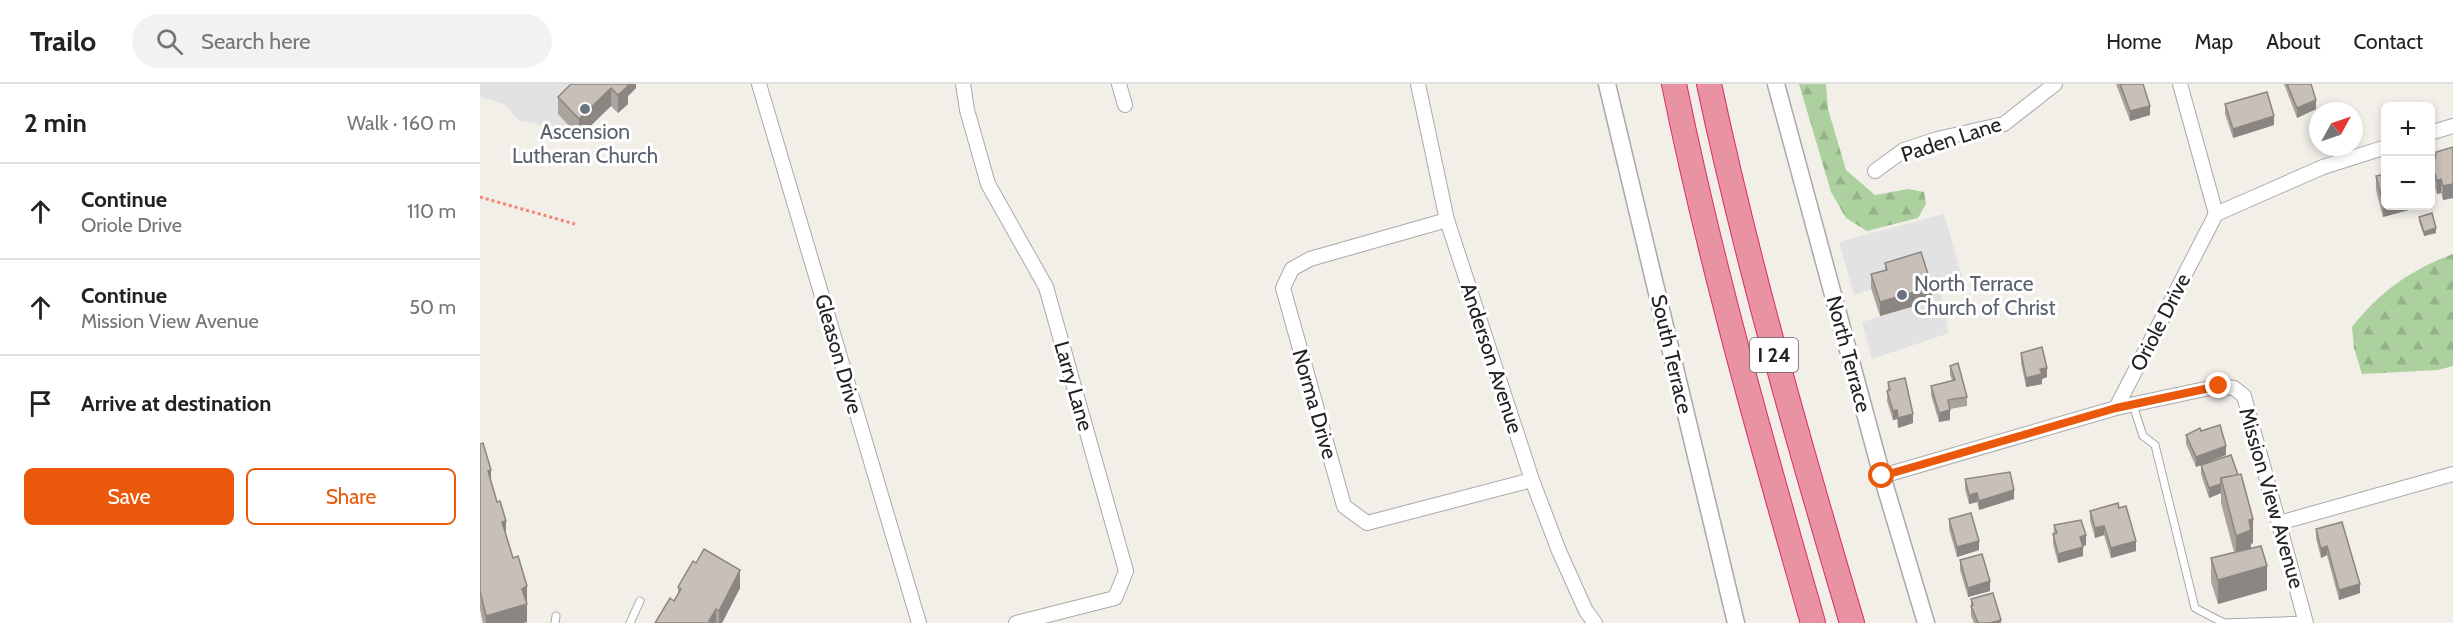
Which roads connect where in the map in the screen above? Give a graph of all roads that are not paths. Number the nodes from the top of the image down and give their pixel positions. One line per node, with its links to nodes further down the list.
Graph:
1 (759, 84): 27 (street, Gleason Drive)
2 (963, 84): 28 (street, Larry Lane)
3 (1119, 84): 11 (street)
4 (1418, 84): 17 (street, Anderson Avenue)
5 (1607, 84): 30 (street, South Terrace)
6 (1674, 84): 31 (highway, I 24)
7 (1709, 84): 32 (highway, I 24)
8 (1776, 84): 21 (street, North Terrace)
9 (2055, 84): 15 (street, Paden Lane)
10 (2180, 84): 16 (street)
11 (1125, 105)
12 (2453, 126): 13 (street)
13 (2435, 131)
14 (2381, 148): 16 (street)
15 (1875, 171)
16 (2216, 214): 19 (street, Oriole Drive)
17 (1447, 220): 22 (street, Anderson Avenue); 22 (street, Norma Drive)
18 (2133, 405): 19 (street, Mission View Avenue); 23 (street, Mission View Avenue); 25 (lane)
19 (2116, 408): 21 (street)
20 (2453, 474): 23 (street)
21 (1882, 476): 33 (street, North Terrace)
22 (1532, 480): 29 (street, Anderson Avenue)
23 (2279, 523): 25 (street, Mission View Avenue)
24 (640, 601): 26 (lane)
25 (2306, 621)
26 (630, 623)
27 (919, 623)
28 (1016, 623)
29 (1595, 623)
30 (1736, 623)
31 (1813, 623)
32 (1852, 623)
33 (1926, 623)

